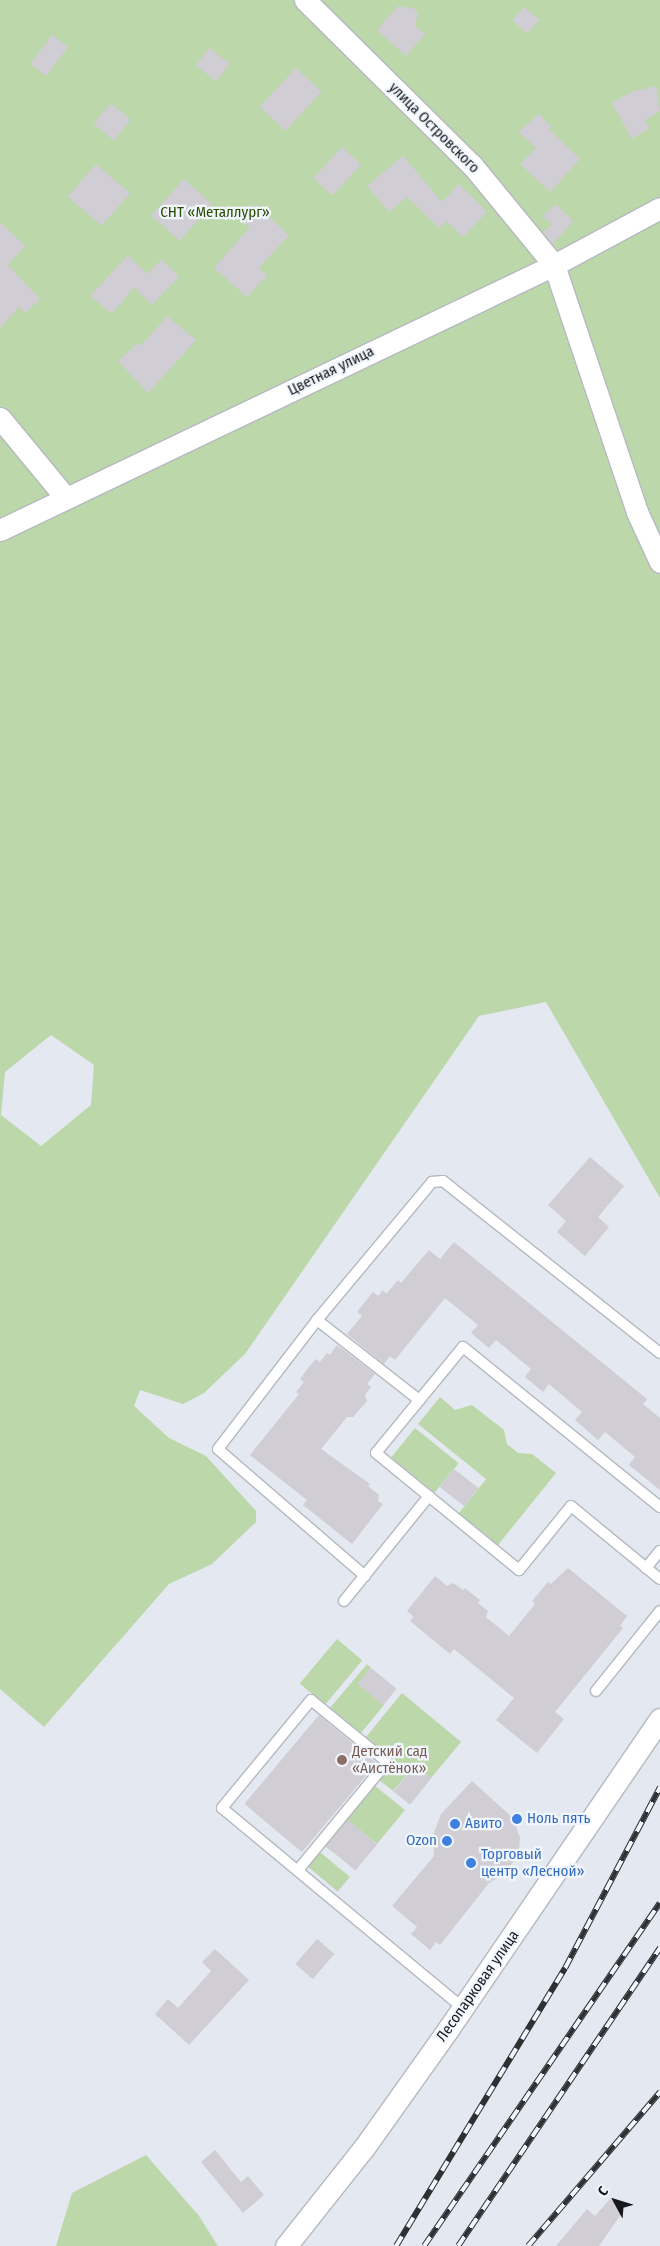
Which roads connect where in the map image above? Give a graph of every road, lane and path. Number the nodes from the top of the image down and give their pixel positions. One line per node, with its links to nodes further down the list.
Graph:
1 (305, 0): 3 (street, улица Островского)
2 (660, 208): 3 (street, Цветная улица)
3 (554, 265): 5 (street, Цветная улица); 7 (street)
4 (0, 418): 5 (street)
5 (66, 498): 6 (street, Цветная улица)
6 (0, 530)
7 (660, 562)
8 (318, 1320): 9 (lane); 10 (lane); 15 (lane)
9 (660, 1353)
10 (419, 1400): 11 (lane); 12 (lane)
11 (429, 1496): 14 (lane); 15 (lane)
12 (660, 1507)
13 (660, 1551): 14 (lane)
14 (646, 1568): 16 (lane)
15 (365, 1576): 17 (lane)
16 (660, 1579)
17 (344, 1601)
18 (660, 1611): 19 (lane)
19 (596, 1691)
20 (660, 1719): 22 (street, Лесопарковая улица)
21 (298, 1870): 21 (lane); 22 (lane)
22 (463, 2008): 23 (street, Лесопарковая улица)
23 (286, 2246)

